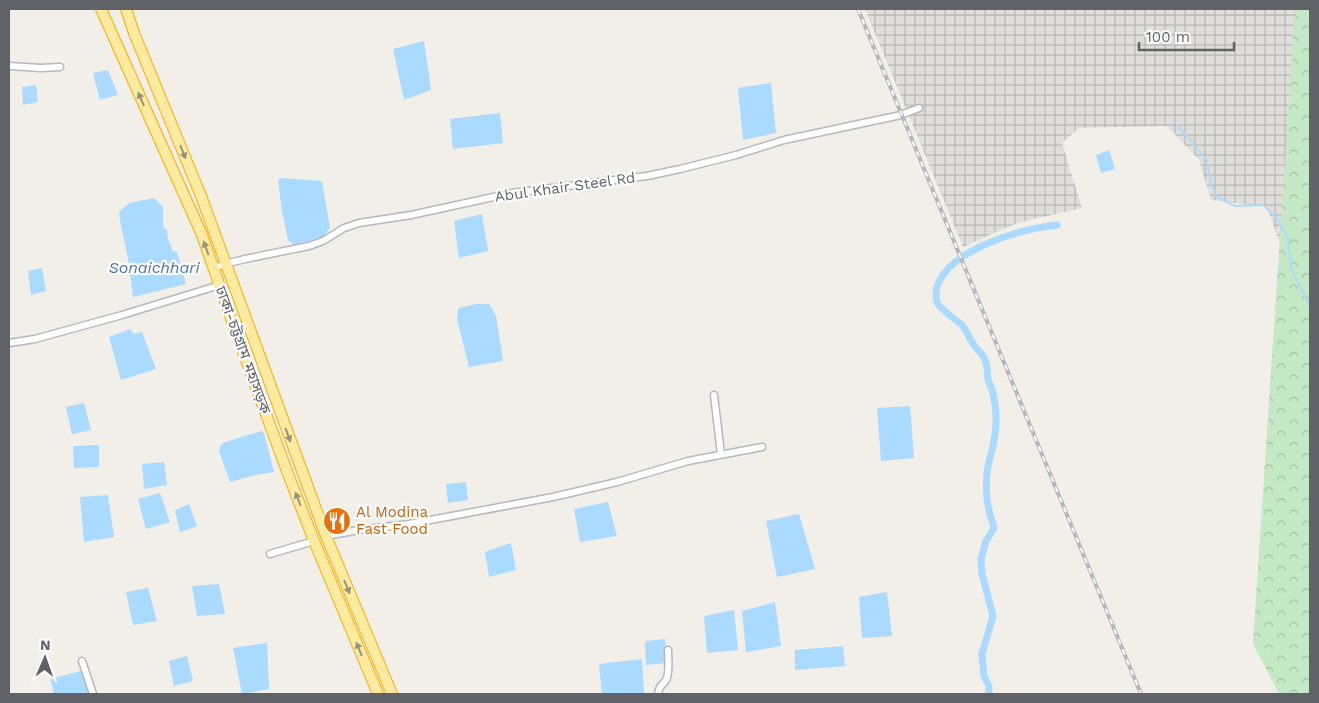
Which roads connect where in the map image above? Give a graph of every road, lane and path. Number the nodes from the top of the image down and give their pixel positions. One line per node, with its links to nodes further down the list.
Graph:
1 (101, 9): 7 (highway, ঢাকা-চট্টগ্রাম মহাসড়ক, one-way to 1)
2 (126, 9): 6 (highway, ঢাকা-চট্টগ্রাম মহাসড়ক, one-way to 6)
3 (9, 66): 4 (street)
4 (60, 67)
5 (919, 108): 8 (street, Abul Khair Steel Rd)
6 (196, 184): 7 (highway); 8 (highway, ঢাকা-চট্টগ্রাম মহাসড়ক)
7 (182, 190): 9 (highway, ঢাকা-চট্টগ্রাম মহাসড়ক, one-way to 7)
8 (225, 264): 9 (street, Abul Khair Steel Rd); 15 (highway, ঢাকা-চট্টগ্রাম মহাসড়ক, one-way to 15)
9 (214, 268): 10 (highway, ঢাকা-চট্টগ্রাম মহাসড়ক)
10 (220, 285): 11 (street); 16 (highway, ঢাকা-চট্টগ্রাম মহাসড়ক, one-way to 10)
11 (9, 343)
12 (714, 395): 14 (street)
13 (762, 447): 14 (street)
14 (722, 454): 15 (street)
15 (326, 536): 22 (highway, ঢাকা-চট্টগ্রাম মহাসড়ক, one-way to 22)
16 (314, 541): 17 (street); 21 (highway, ঢাকা-চট্টগ্রাম মহাসড়ক, one-way to 16)
17 (270, 554)
18 (668, 650): 23 (street)
19 (82, 661): 20 (street)
20 (93, 694)
21 (378, 694)
22 (392, 694)
23 (658, 694)

